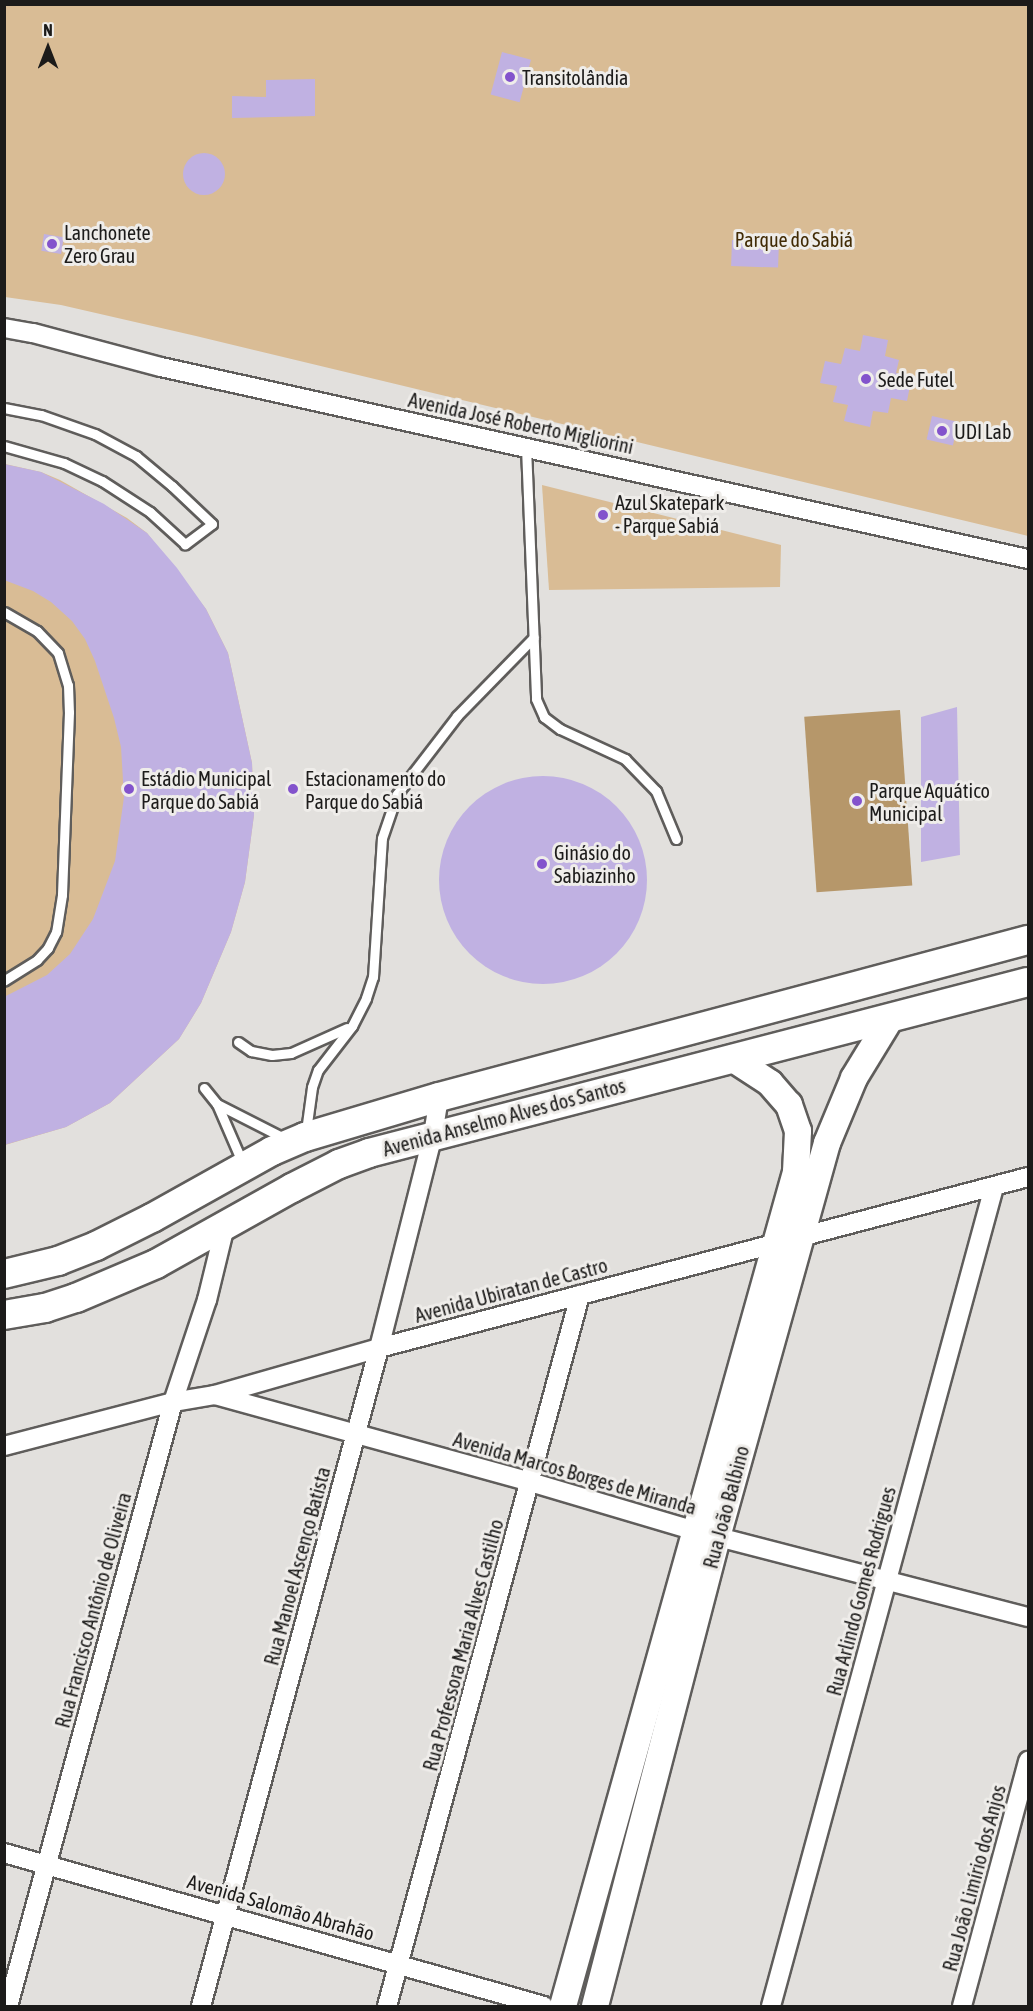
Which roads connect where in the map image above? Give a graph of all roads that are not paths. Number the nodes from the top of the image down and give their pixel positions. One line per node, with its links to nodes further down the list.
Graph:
1 (4, 328): 4 (street, Avenida José Roberto Migliorini)
2 (4, 408): 3 (lane)
3 (4, 446)
4 (526, 447): 5 (street, Avenida José Roberto Migliorini); 7 (lane)
5 (1029, 559)
6 (4, 612): 10 (lane)
7 (534, 637): 8 (lane); 13 (lane)
8 (676, 839)
9 (1029, 940): 17 (main road, Avenida Anselmo Alves dos Santos)
10 (4, 981)
11 (1029, 982): 12 (main road, Avenida Anselmo Alves dos Santos)
12 (890, 1019): 15 (main road, Avenida Anselmo Alves dos Santos); 25 (main road, Rua João Balbino)
13 (352, 1026): 14 (lane); 20 (lane)
14 (238, 1042)
15 (732, 1058): 19 (main road, Avenida Anselmo Alves dos Santos); 26 (main road, Rua João Balbino)
16 (204, 1088): 18 (lane)
17 (439, 1097): 19 (street, Rua Manoel Ascenço Batista); 20 (main road, Avenida Anselmo Alves dos Santos)
18 (217, 1104): 20 (lane); 21 (lane)
19 (433, 1135): 24 (main road, Avenida Anselmo Alves dos Santos); 30 (street, Rua Manoel Ascenço Batista)
20 (298, 1139): 21 (main road, Avenida Anselmo Alves dos Santos)
21 (244, 1166): 27 (main road, Avenida Anselmo Alves dos Santos)
22 (1029, 1177): 23 (street, Avenida Ubiratan de Castro)
23 (994, 1186): 25 (street, Avenida Ubiratan de Castro); 37 (street, Rua Arlindo Gomes Rodrigues)
24 (225, 1226): 29 (main road, Avenida Anselmo Alves dos Santos); 32 (street, Rua Francisco Antônio de Oliveira)
25 (802, 1236): 26 (street, Avenida Ubiratan de Castro); 36 (main road, Rua João Balbino)
26 (776, 1242): 28 (street, Avenida Ubiratan de Castro); 36 (main road, Rua João Balbino)
27 (4, 1274)
28 (580, 1295): 30 (street, Avenida Ubiratan de Castro); 35 (street, Rua Professora Maria Alves Castilho)
29 (4, 1315)
30 (379, 1348): 31 (street, Avenida Ubiratan de Castro); 33 (street, Rua Manoel Ascenço Batista)
31 (215, 1395): 32 (street, Avenida Ubiratan de Castro); 33 (street, Avenida Marcos Borges de Miranda)
32 (173, 1402): 34 (street, Avenida Ubiratan de Castro); 41 (street, Rua Francisco Antônio de Oliveira)
33 (356, 1433): 35 (street, Avenida Marcos Borges de Miranda); 42 (street, Rua Manoel Ascenço Batista)
34 (4, 1446)
35 (530, 1482): 36 (street, Avenida Marcos Borges de Miranda); 43 (street, Rua Professora Maria Alves Castilho)
36 (706, 1534): 37 (street, Avenida Marcos Borges de Miranda); 48 (main road, Rua João Balbino); 50 (main road, Rua João Balbino)
37 (888, 1580): 38 (street, Avenida Marcos Borges de Miranda); 51 (street, Rua Arlindo Gomes Rodrigues)
38 (1029, 1617)
39 (1029, 1761): 52 (street, Rua João Limírio dos Anjos)
40 (4, 1853): 41 (street, Avenida Salomão Abrahão)
41 (46, 1864): 42 (street, Avenida Salomão Abrahão); 44 (street, Rua Francisco Antônio de Oliveira)
42 (226, 1914): 43 (street, Avenida Salomão Abrahão); 45 (street, Rua Manoel Ascenço Batista)
43 (398, 1966): 46 (street, Rua Professora Maria Alves Castilho); 47 (street, Avenida Salomão Abrahão)
44 (8, 2007)
45 (201, 2007)
46 (387, 2007)
47 (544, 2007)
48 (563, 2007): 49 (street)
49 (590, 2007)
50 (596, 2007)
51 (771, 2007)
52 (962, 2007)

